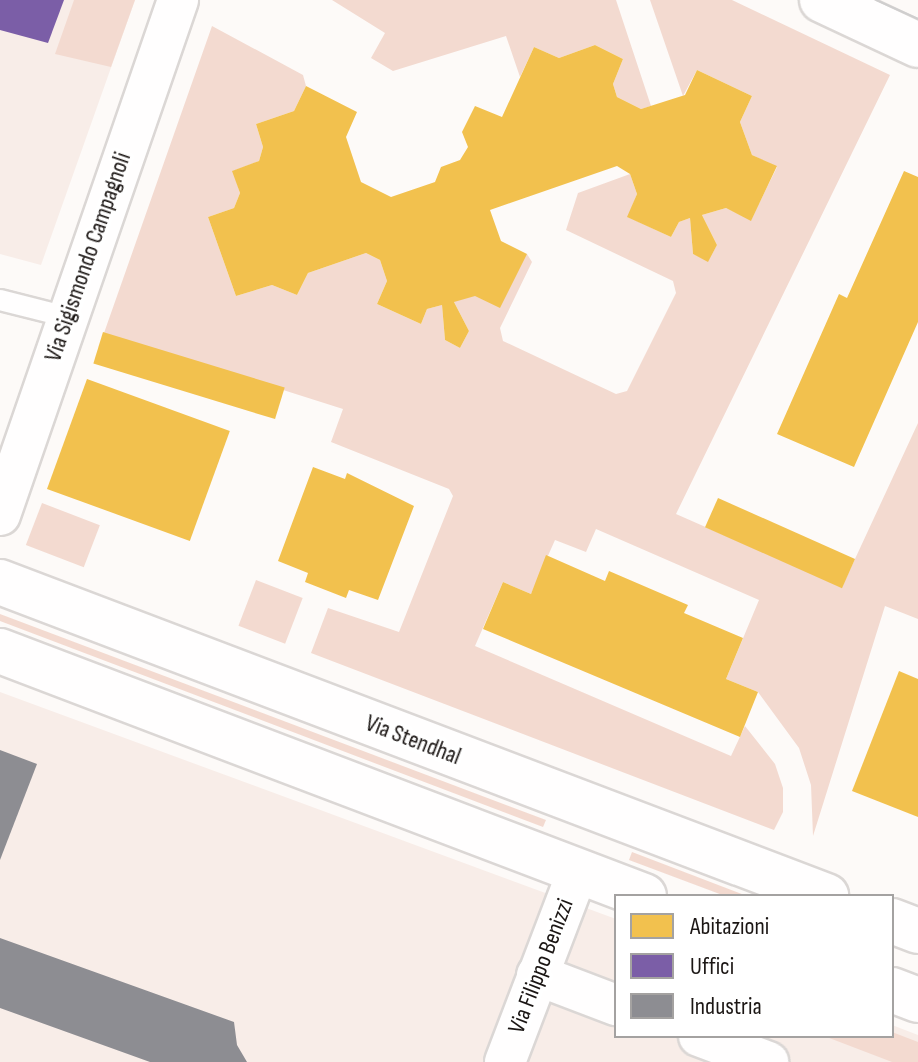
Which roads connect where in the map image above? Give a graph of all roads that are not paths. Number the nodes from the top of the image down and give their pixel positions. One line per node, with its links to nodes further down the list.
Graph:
1 (178, 0): 5 (street, Via Sigismondo Campagnoli)
2 (836, 3): 3 (main road)
3 (918, 45)
4 (0, 300): 5 (lane)
5 (67, 317): 6 (street, Via Sigismondo Campagnoli)
6 (0, 515)
7 (0, 582): 11 (main road, Via Stendhal)
8 (0, 651): 9 (main road)
9 (578, 871): 10 (main road); 14 (street, Via Filippo Benizzi)
10 (639, 894)
11 (821, 894)
12 (894, 922): 13 (main road)
13 (918, 931)
14 (537, 975): 17 (street); 19 (street, Via Filippo Benizzi)
15 (894, 991): 16 (main road)
16 (918, 1000)
17 (614, 1004)
18 (704, 1038): 20 (street)
19 (505, 1062)
20 (768, 1062)

